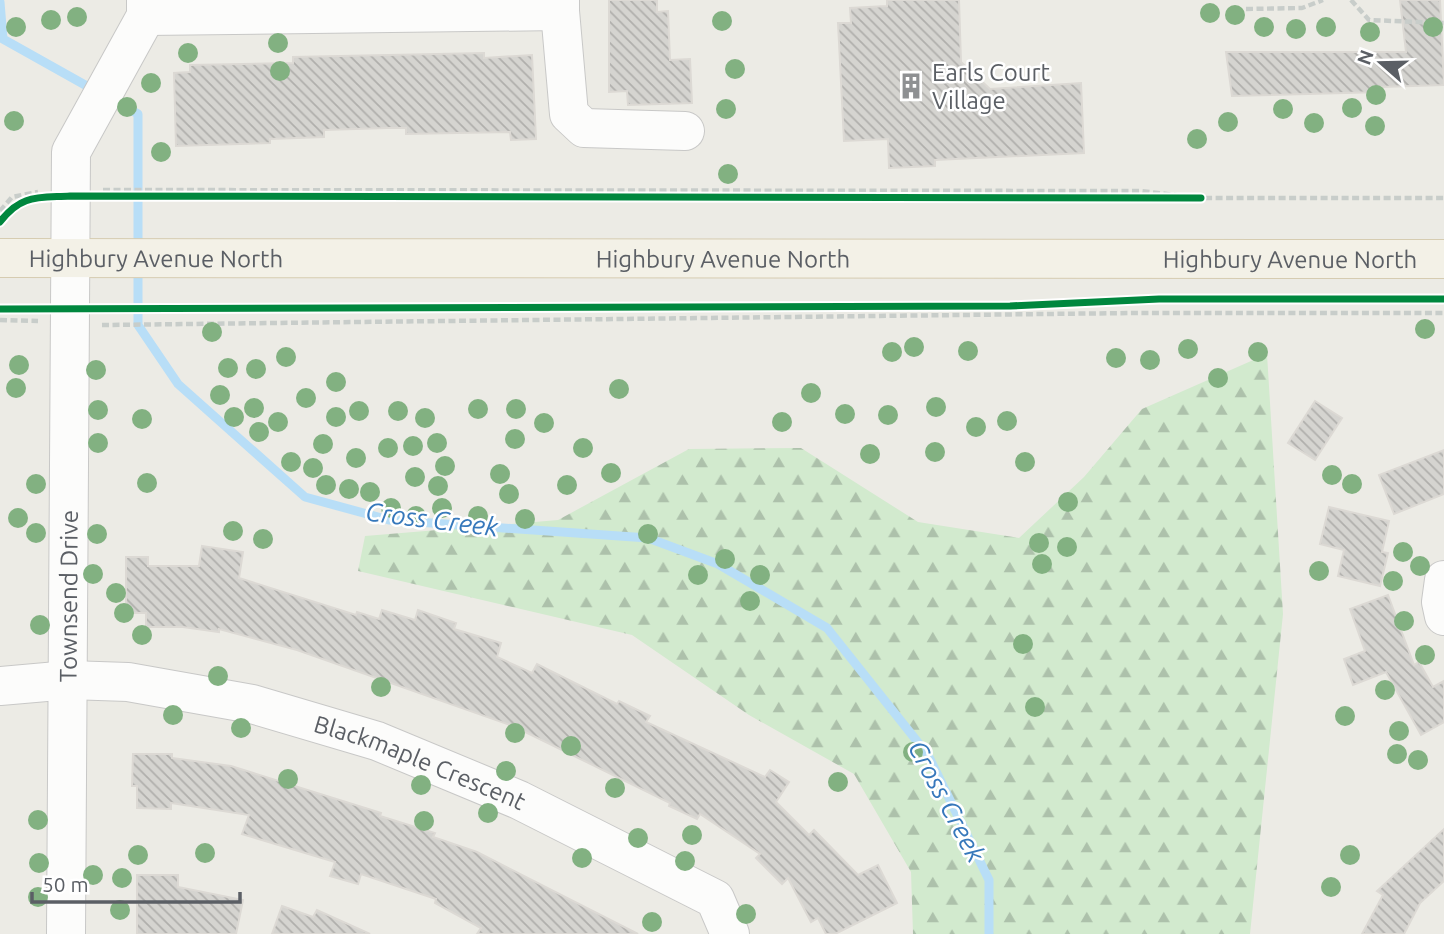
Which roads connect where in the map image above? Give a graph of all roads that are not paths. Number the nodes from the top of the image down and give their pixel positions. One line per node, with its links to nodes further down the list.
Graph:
1 (560, 6): 2 (street); 3 (street)
2 (146, 8): 5 (street, Townsend Drive)
3 (685, 131)
4 (0, 258): 5 (main road, Highbury Avenue North)
5 (69, 259): 6 (main road, Highbury Avenue North); 9 (street, Townsend Drive)
6 (1444, 259)
7 (1444, 580): 8 (street)
8 (1444, 616)
9 (69, 680): 10 (street, Blackmaple Crescent); 11 (street, Townsend Drive); 12 (street, Blackmaple Crescent)
10 (0, 686)
11 (66, 934)
12 (730, 934)

